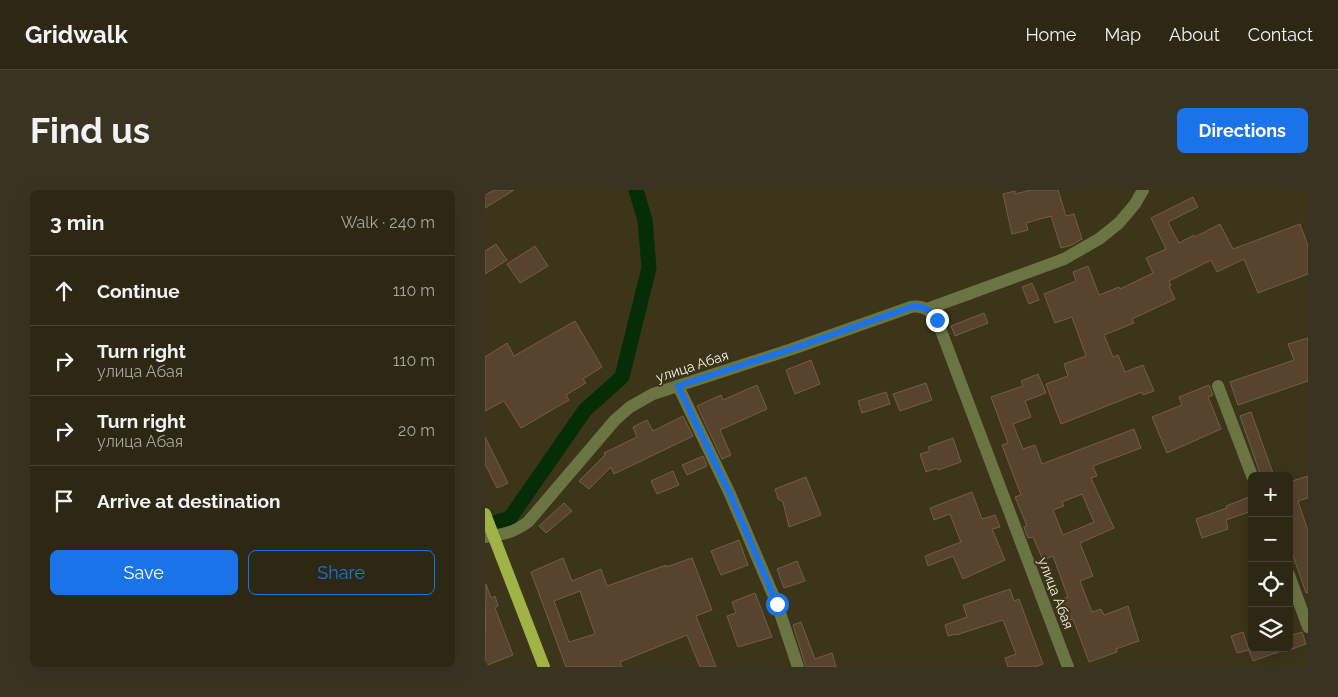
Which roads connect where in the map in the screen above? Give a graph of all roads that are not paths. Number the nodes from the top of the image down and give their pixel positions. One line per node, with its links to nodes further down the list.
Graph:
1 (1143, 190): 2 (street, улица Абая)
2 (927, 309): 3 (street, улица Абая); 12 (street, улица Абая)
3 (678, 386): 7 (street, улица Абая); 11 (street)
4 (1218, 386): 5 (street)
5 (1250, 472)
6 (486, 516): 7 (main road)
7 (490, 534): 10 (main road)
8 (1293, 586): 9 (street)
9 (1308, 627)
10 (544, 667)
11 (798, 667)
12 (1067, 667)

